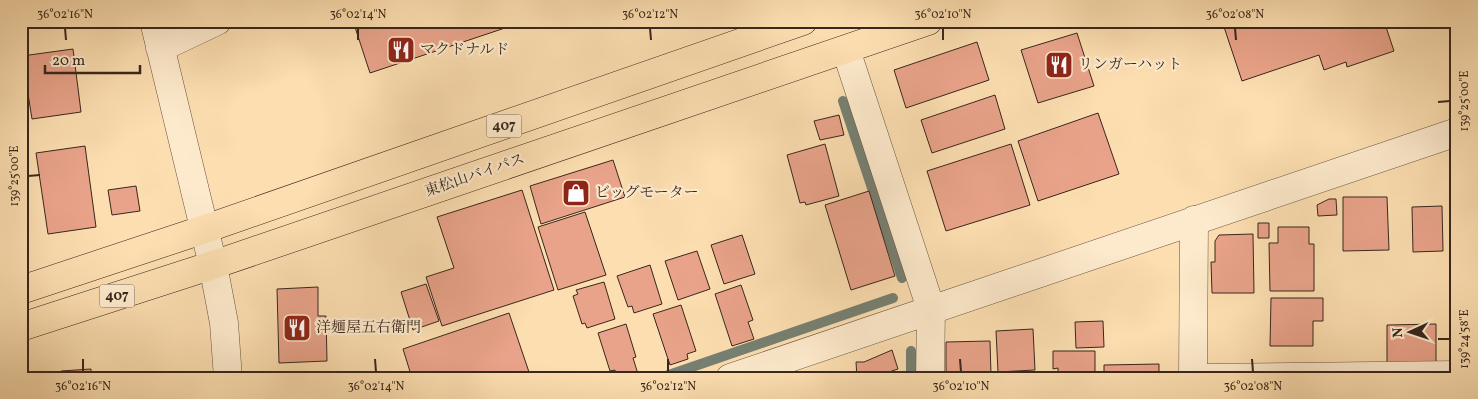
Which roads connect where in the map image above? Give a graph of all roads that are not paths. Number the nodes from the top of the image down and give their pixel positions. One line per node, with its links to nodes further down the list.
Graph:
1 (154, 21): 5 (street)
2 (217, 21): 5 (street)
3 (803, 21): 9 (highway, 407)
4 (928, 21): 6 (highway, 東松山バイパス / 407)
5 (160, 48): 9 (street)
6 (846, 50): 10 (highway, 東松山バイパス / 407); 12 (street)
7 (1457, 132): 8 (street)
8 (1194, 220): 12 (street); 18 (street)
9 (205, 229): 10 (street); 11 (highway, 407)
10 (213, 265): 13 (highway, 東松山バイパス / 407); 15 (street)
11 (21, 290)
12 (930, 309): 16 (street); 17 (street)
13 (21, 327)
14 (1457, 374): 19 (street)
15 (228, 378)
16 (730, 378)
17 (930, 378)
18 (1193, 378)
19 (1201, 378)

